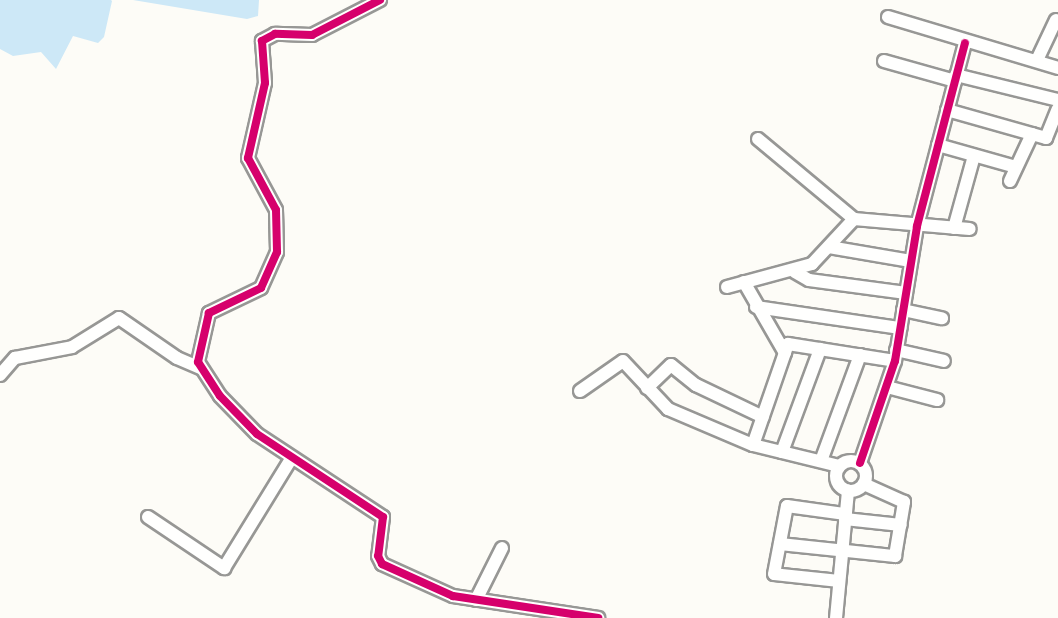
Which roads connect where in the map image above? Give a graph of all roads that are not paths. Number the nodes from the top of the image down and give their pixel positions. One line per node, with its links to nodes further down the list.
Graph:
1 (380, 0): 37 (street)
2 (888, 16): 4 (street)
3 (1056, 20): 5 (street)
4 (965, 43): 5 (street); 8 (street)
5 (1038, 58): 7 (street)
6 (884, 61): 8 (street)
7 (1058, 68)
8 (955, 78): 9 (street); 11 (street)
9 (1058, 100)
10 (1058, 109): 12 (street)
11 (947, 110): 12 (street); 14 (street)
12 (1032, 134): 16 (street)
13 (758, 139): 18 (street)
14 (938, 145): 15 (street); 19 (street)
15 (974, 156): 16 (street); 20 (street)
16 (1016, 167): 17 (street)
17 (1010, 181)
18 (854, 219): 19 (street); 22 (street)
19 (916, 226): 20 (street); 23 (street)
20 (954, 228): 21 (street)
21 (970, 229)
22 (829, 247): 23 (street); 24 (street)
23 (911, 261): 27 (street)
24 (795, 272): 25 (street); 27 (street)
25 (744, 282): 26 (street); 28 (street)
26 (727, 287)
27 (906, 293): 29 (street)
28 (756, 307): 31 (street); 33 (street)
29 (903, 310): 30 (street); 31 (street)
30 (942, 318)
31 (900, 328): 35 (street)
32 (820, 349): 33 (street); 34 (street); 45 (street)
33 (785, 353): 43 (street)
34 (860, 355): 35 (street); 47 (street)
35 (896, 355): 36 (street); 39 (street)
36 (944, 361)
37 (201, 368): 38 (street); 46 (street)
38 (0, 375)
39 (887, 387): 42 (street); 48 (street)
40 (647, 388): 41 (street); 43 (street); 44 (street)
41 (580, 391)
42 (937, 400)
43 (763, 417): 44 (street)
44 (753, 445): 45 (street)
45 (782, 452): 47 (street)
46 (291, 459): 52 (street); 59 (street)
47 (821, 461): 49 (street)
48 (860, 463): 49 (street); 50 (street)
49 (839, 466): 51 (street)
50 (864, 484): 51 (street); 54 (street)
51 (848, 491): 53 (street)
52 (148, 517)
53 (845, 517): 54 (street); 55 (street); 57 (street)
54 (901, 525): 57 (street)
55 (780, 544): 57 (street); 58 (street)
56 (502, 548): 59 (street)
57 (842, 550): 58 (street)
58 (839, 581): 61 (street)
59 (476, 600): 60 (street)
60 (598, 618)
61 (836, 618)

